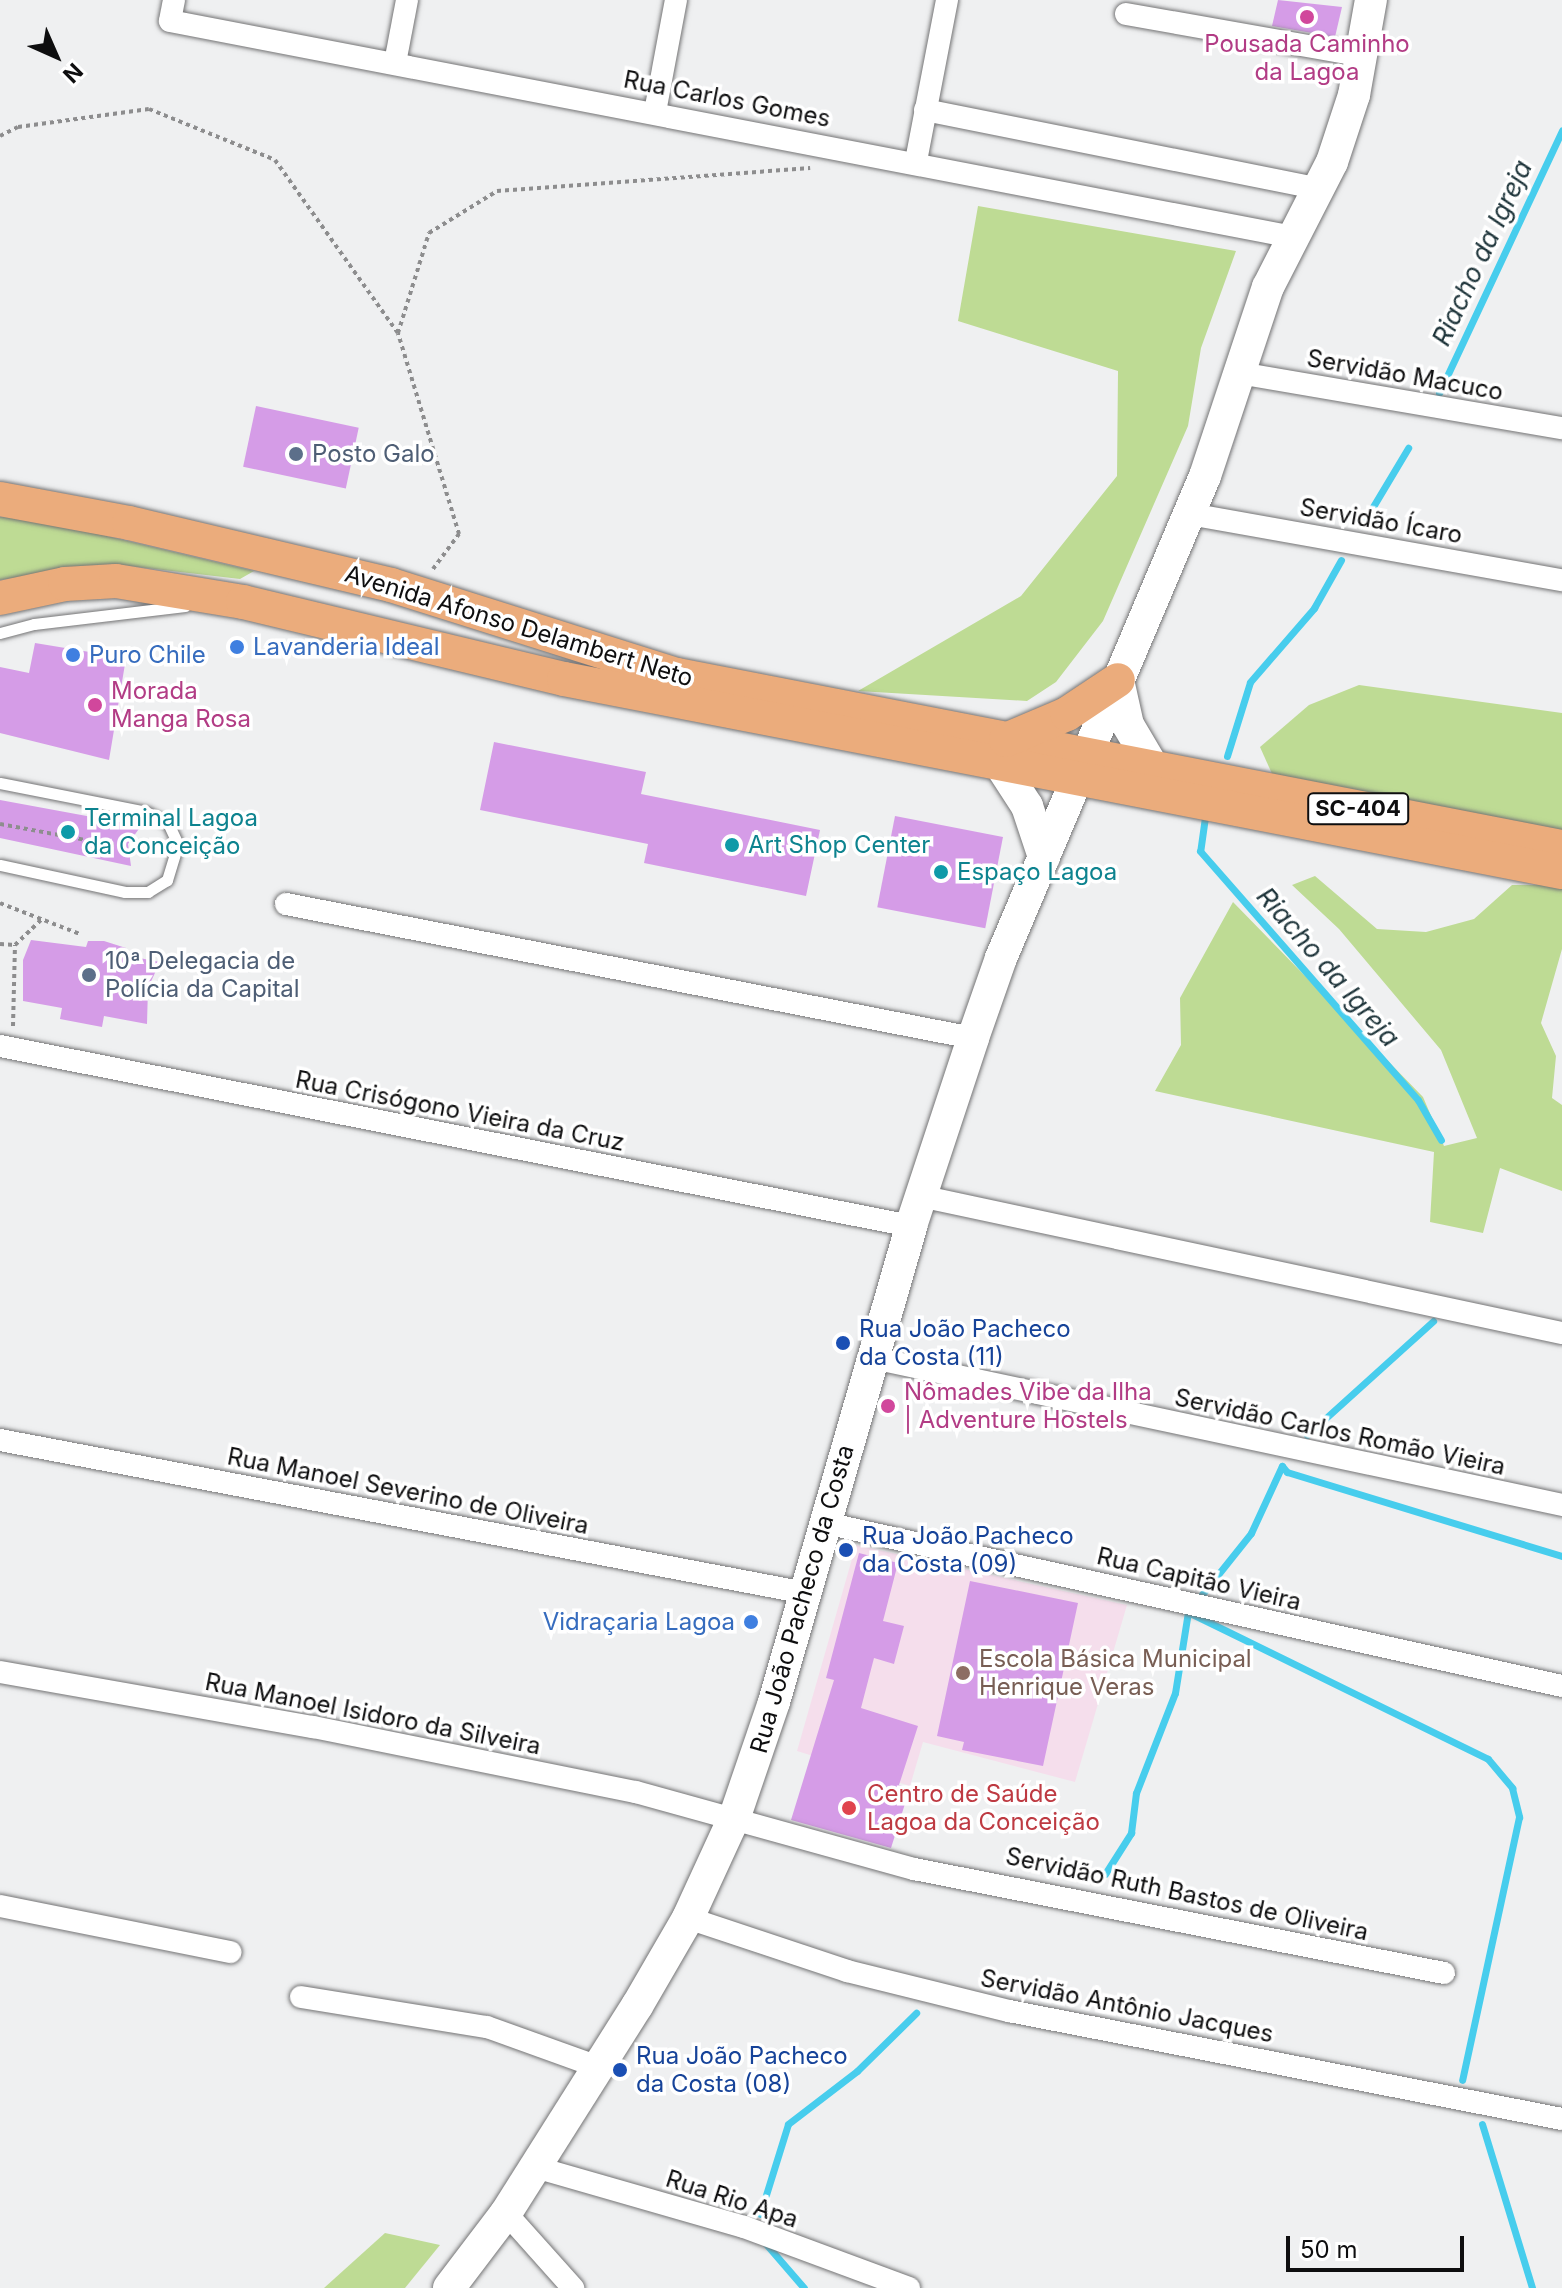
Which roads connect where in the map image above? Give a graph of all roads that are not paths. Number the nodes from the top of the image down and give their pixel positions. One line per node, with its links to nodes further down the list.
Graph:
1 (174, 0): 8 (street, Rua Carlos Gomes)
2 (407, 0): 8 (street)
3 (676, 0): 10 (street)
4 (947, 0): 9 (street)
5 (1371, 0): 7 (street, Rua João Pacheco da Costa)
6 (1126, 14): 7 (street)
7 (1363, 56): 12 (street, Rua João Pacheco da Costa)
8 (395, 63): 10 (street, Rua Carlos Gomes)
9 (925, 110): 11 (street); 12 (street)
10 (655, 112): 11 (street, Rua Carlos Gomes)
11 (916, 161): 13 (street, Rua Carlos Gomes)
12 (1319, 189): 13 (street, Rua João Pacheco da Costa)
13 (1293, 237): 14 (street, Rua João Pacheco da Costa)
14 (1239, 373): 15 (street, Servidão Macuco); 17 (street, Rua João Pacheco da Costa)
15 (1562, 428)
16 (0, 499): 19 (main road, Avenida Afonso Delambert Neto)
17 (1190, 514): 18 (street, Servidão Ícaro); 24 (street, Rua João Pacheco da Costa)
18 (1562, 580)
19 (416, 592): 22 (main road); 25 (main road, Avenida Afonso Delambert Neto)
20 (0, 598): 21 (main road, Avenida Afonso Delambert Neto)
21 (243, 602): 22 (main road, Avenida Afonso Delambert Neto); 23 (lane)
22 (376, 632): 25 (main road, Avenida Afonso Delambert Neto)
23 (0, 633)
24 (1118, 680): 25 (main road); 26 (street, Rua João Pacheco da Costa); 27 (street)
25 (1004, 753): 26 (main road, Avenida Afonso Delambert Neto); 30 (street)
26 (1081, 768): 27 (main road, SC-404); 30 (street, Rua João Pacheco da Costa); 32 (main road, SC-404)
27 (1154, 769): 29 (main road, SC-404)
28 (0, 783): 31 (lane)
29 (1562, 847)
30 (1044, 857): 34 (street, Rua João Pacheco da Costa)
31 (0, 865)
32 (1562, 872)
33 (286, 904): 34 (street)
34 (973, 1038): 36 (street, Rua João Pacheco da Costa)
35 (6, 1047): 37 (street, Rua Crisógono Vieira da Cruz)
36 (920, 1196): 37 (street, Rua João Pacheco da Costa); 38 (street)
37 (911, 1226): 39 (street, Rua João Pacheco da Costa)
38 (1562, 1333)
39 (873, 1358): 41 (street, Servidão Carlos Romão Vieira); 42 (street, Rua João Pacheco da Costa)
40 (0, 1440): 43 (street, Rua Manoel Severino de Oliveira)
41 (1562, 1505)
42 (825, 1523): 43 (street, Rua João Pacheco da Costa); 45 (street, Rua Capitão Vieira)
43 (806, 1593): 46 (street, Rua João Pacheco da Costa)
44 (0, 1672): 46 (street, Rua Manoel Isidoro da Silveira)
45 (1562, 1686)
46 (735, 1816): 48 (street, Rua João Pacheco da Costa); 50 (street, Servidão Ruth Bastos de Oliveira)
47 (0, 1906): 49 (street)
48 (688, 1918): 52 (street, Rua João Pacheco da Costa); 53 (street, Servidão Antônio Jacques)
49 (230, 1952)
50 (1444, 1973)
51 (301, 1997): 52 (street)
52 (598, 2067): 54 (street, Rua João Pacheco da Costa)
53 (1562, 2119)
54 (535, 2167): 55 (street, Rua João Pacheco da Costa); 58 (street, Rua Rio Apa)
55 (506, 2213): 56 (street, Rua João Pacheco da Costa); 57 (street)
56 (449, 2288)
57 (573, 2288)
58 (909, 2288)

